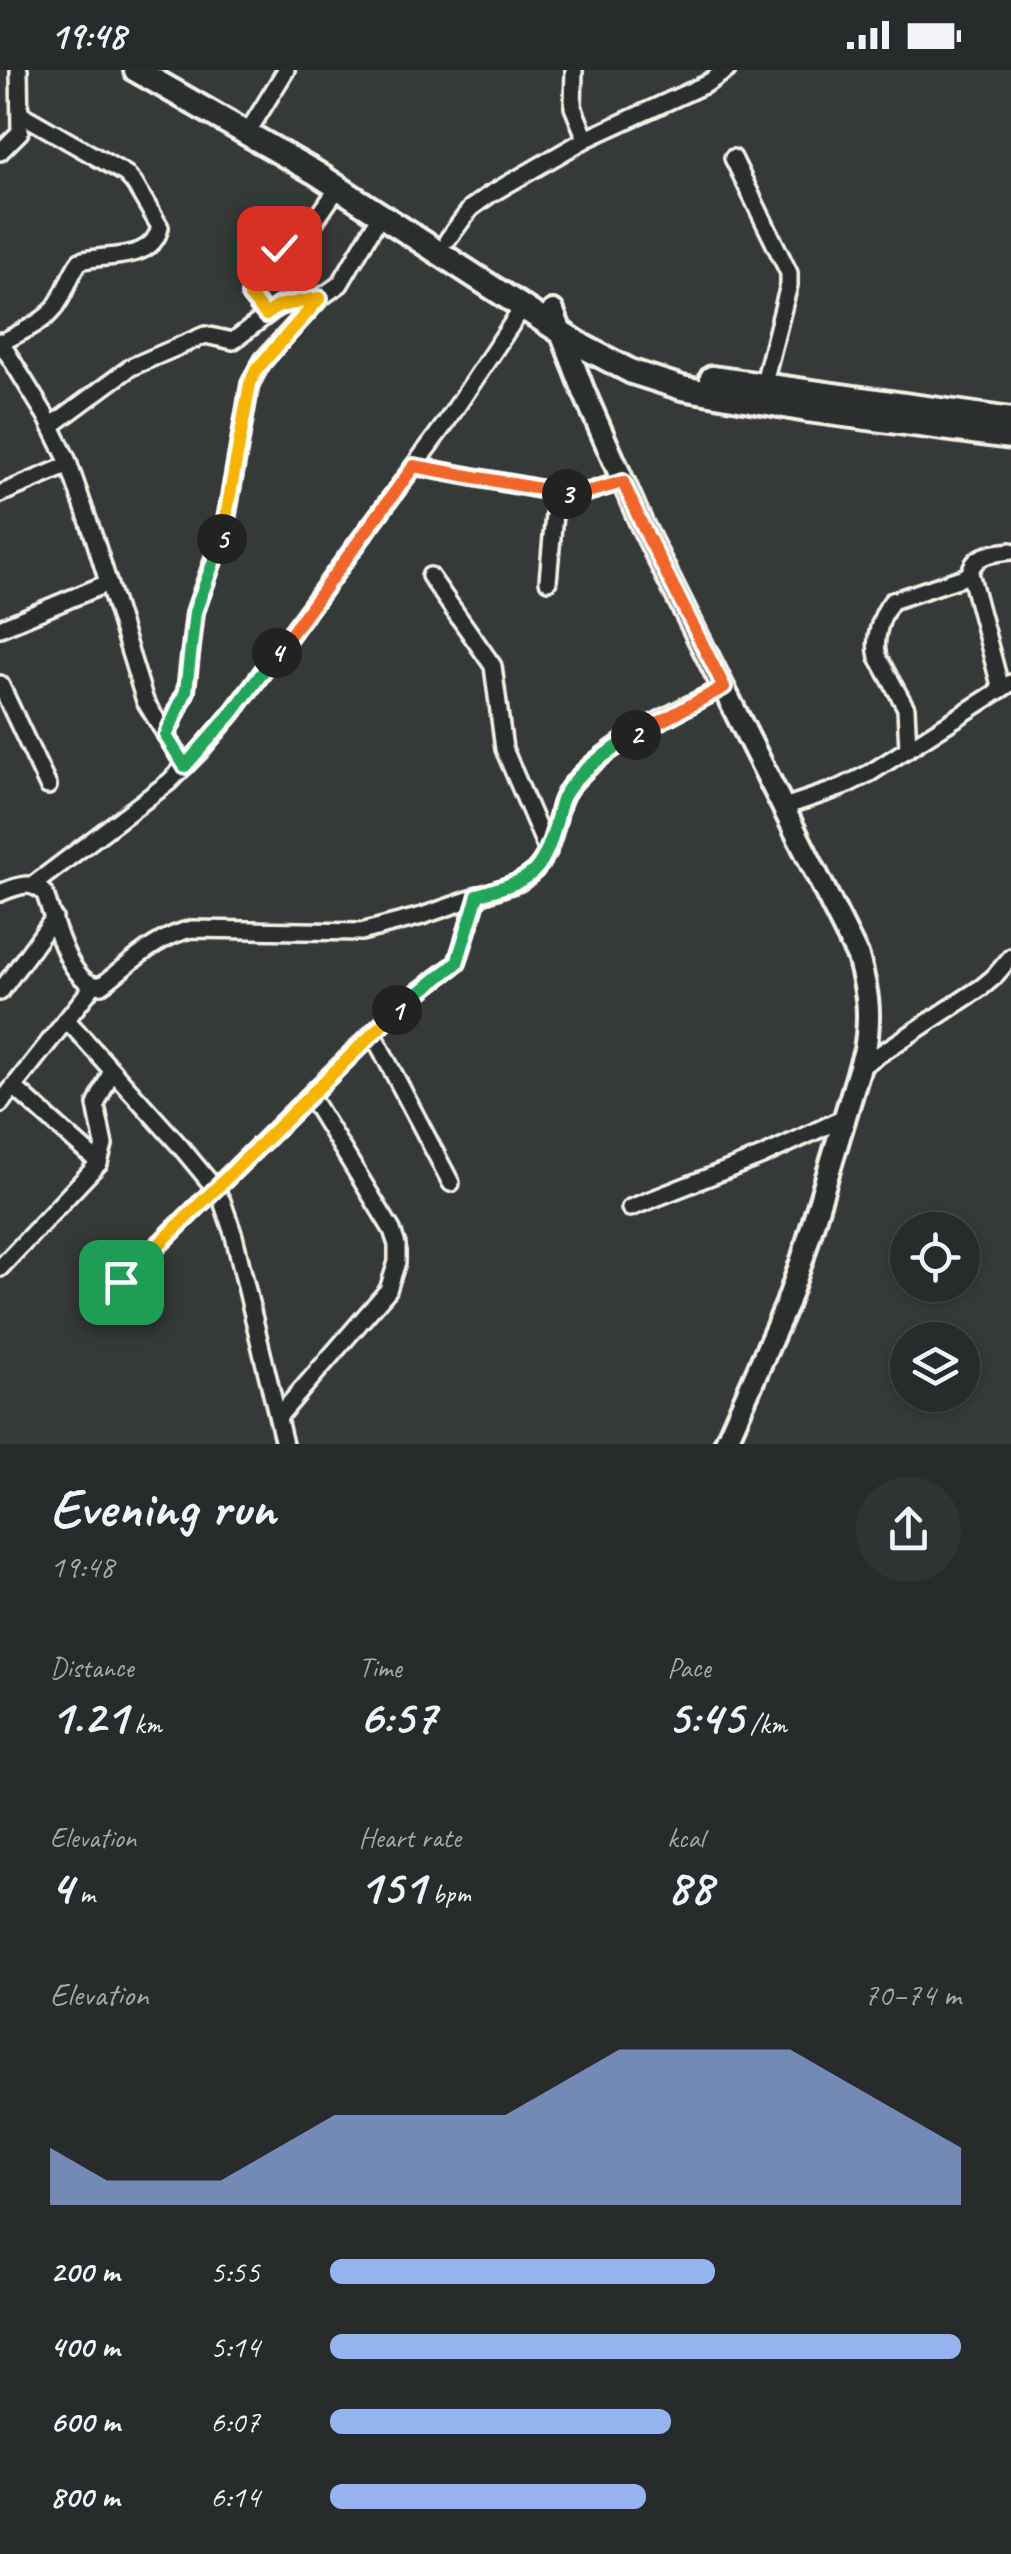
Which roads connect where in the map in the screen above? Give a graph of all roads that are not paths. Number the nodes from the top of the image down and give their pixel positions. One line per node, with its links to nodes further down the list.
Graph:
1 (18, 70): 7 (street)
2 (136, 70): 12 (highway)
3 (162, 70): 8 (highway)
4 (286, 70): 8 (street)
5 (574, 70): 9 (street)
6 (728, 70): 9 (street)
7 (21, 114): 10 (street); 19 (street)
8 (254, 122): 14 (highway)
9 (586, 139): 14 (street)
10 (0, 152)
11 (732, 158): 21 (street)
12 (338, 188): 13 (highway); 17 (street)
13 (381, 214): 15 (street); 16 (highway)
14 (448, 239): 18 (highway)
15 (320, 298): 17 (street); 39 (street)
16 (524, 308): 18 (highway); 26 (street)
17 (266, 315): 23 (street)
18 (556, 321): 21 (highway); 24 (highway); 27 (main road)
19 (0, 342): 20 (street)
20 (5, 360): 23 (street)
21 (763, 386): 22 (highway)
22 (1011, 420)
23 (51, 426): 25 (street)
24 (1011, 437)
25 (69, 465): 29 (street); 34 (street)
26 (414, 466): 28 (street); 41 (street)
27 (623, 482): 28 (street); 38 (main road)
28 (556, 492): 33 (street)
29 (0, 494)
30 (1011, 550): 31 (street)
31 (970, 575): 37 (street); 40 (street)
32 (430, 576): 44 (street)
33 (548, 580)
34 (108, 583): 35 (street); 39 (street)
35 (0, 628)
36 (0, 684): 42 (street)
37 (1006, 686): 40 (street)
38 (724, 687): 43 (main road); 44 (street)
39 (166, 736): 41 (street)
40 (908, 749): 43 (street)
41 (185, 766): 45 (street)
42 (48, 786)
43 (784, 808): 54 (main road)
44 (548, 852): 47 (street)
45 (33, 886): 46 (street); 48 (street)
46 (0, 893)
47 (478, 895): 50 (street); 53 (street)
48 (54, 918): 50 (street); 51 (street)
49 (1011, 957): 54 (street)
50 (93, 986): 52 (street)
51 (0, 992)
52 (66, 1019): 55 (street); 56 (street)
53 (372, 1034): 57 (street); 61 (street)
54 (860, 1067): 59 (main road)
55 (112, 1070): 60 (street); 62 (street)
56 (14, 1086): 58 (street); 60 (street)
57 (310, 1096): 62 (street); 66 (street)
58 (0, 1104)
59 (846, 1117): 63 (street); 68 (main road)
60 (99, 1163): 64 (street)
61 (451, 1183)
62 (215, 1189): 65 (street); 66 (street)
63 (630, 1208)
64 (0, 1268)
65 (121, 1282)
66 (278, 1417): 67 (street)
67 (284, 1444)
68 (725, 1444)

